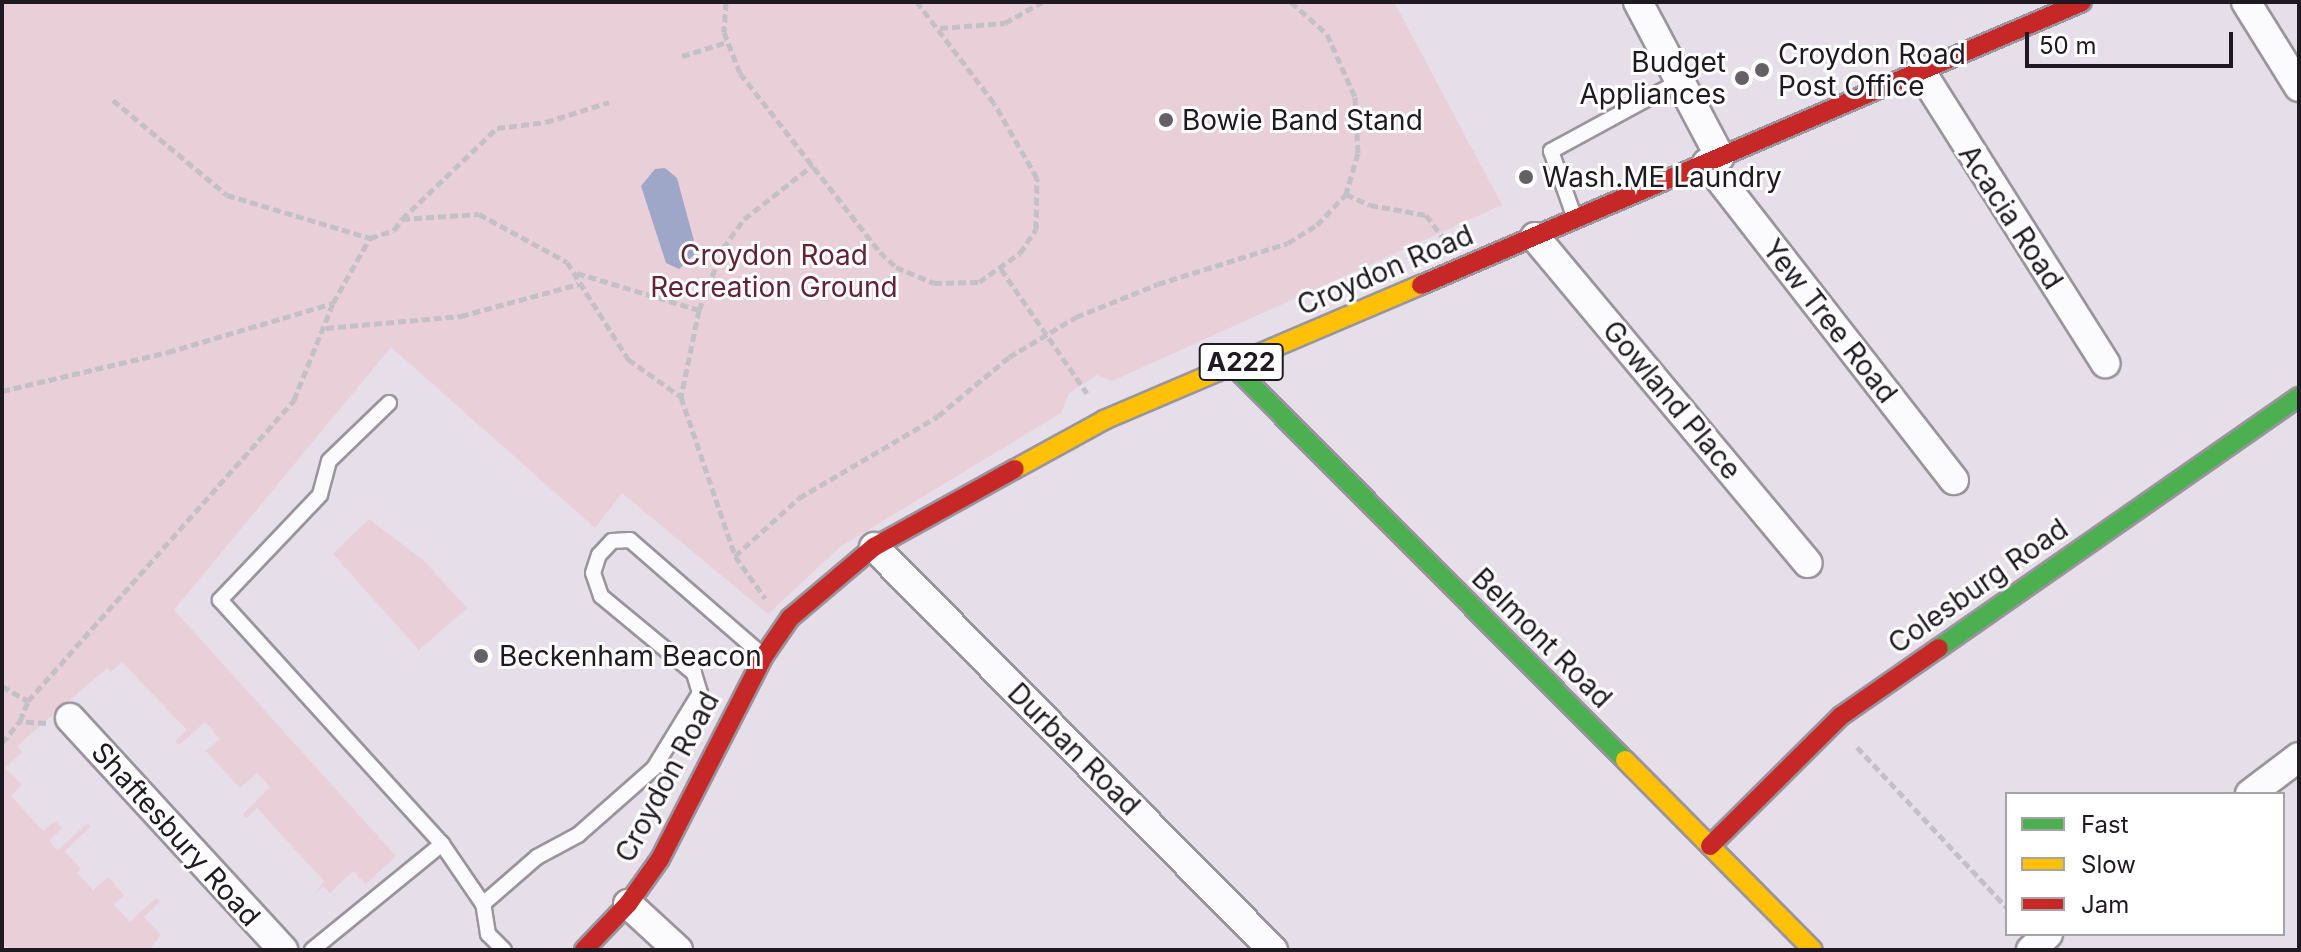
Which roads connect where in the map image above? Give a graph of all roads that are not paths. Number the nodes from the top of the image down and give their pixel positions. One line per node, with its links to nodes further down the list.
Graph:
1 (2082, 2): 4 (main road, Croydon Road / A222)
2 (2246, 2): 6 (street)
3 (1641, 3): 5 (street, Yew Tree Road)
4 (1920, 70): 7 (main road, Croydon Road / A222); 10 (street, Acacia Road)
5 (1680, 81): 7 (street, Yew Tree Road); 8 (lane)
6 (2299, 87)
7 (1714, 160): 8 (main road, Croydon Road / A222); 14 (street, Yew Tree Road)
8 (1575, 220): 9 (main road, Croydon Road / A222)
9 (1535, 237): 11 (main road, Croydon Road / A222); 16 (street, Gowland Place)
10 (2105, 363)
11 (1232, 365): 15 (main road, Croydon Road / A222); 22 (main road, Belmont Road)
12 (2299, 397): 22 (main road, Colesburg Road)
13 (389, 403): 21 (lane)
14 (1954, 480)
15 (874, 547): 17 (main road, Croydon Road / A222); 31 (street, Durban Road)
16 (1808, 563)
17 (764, 656): 23 (lane); 24 (main road, Croydon Road / A222)
18 (70, 718): 26 (street, Shaftesbury Road)
19 (2299, 757): 20 (street)
20 (2253, 792)
21 (442, 844): 23 (lane); 27 (lane)
22 (1710, 846): 32 (main road, Belmont Road)
23 (483, 904): 28 (lane)
24 (628, 904): 29 (main road, Croydon Road / A222); 30 (street)
25 (2046, 936): 33 (street)
26 (283, 950)
27 (312, 950)
28 (504, 950)
29 (584, 950)
30 (678, 950)
31 (1273, 950)
32 (1813, 950)
33 (2031, 950)

